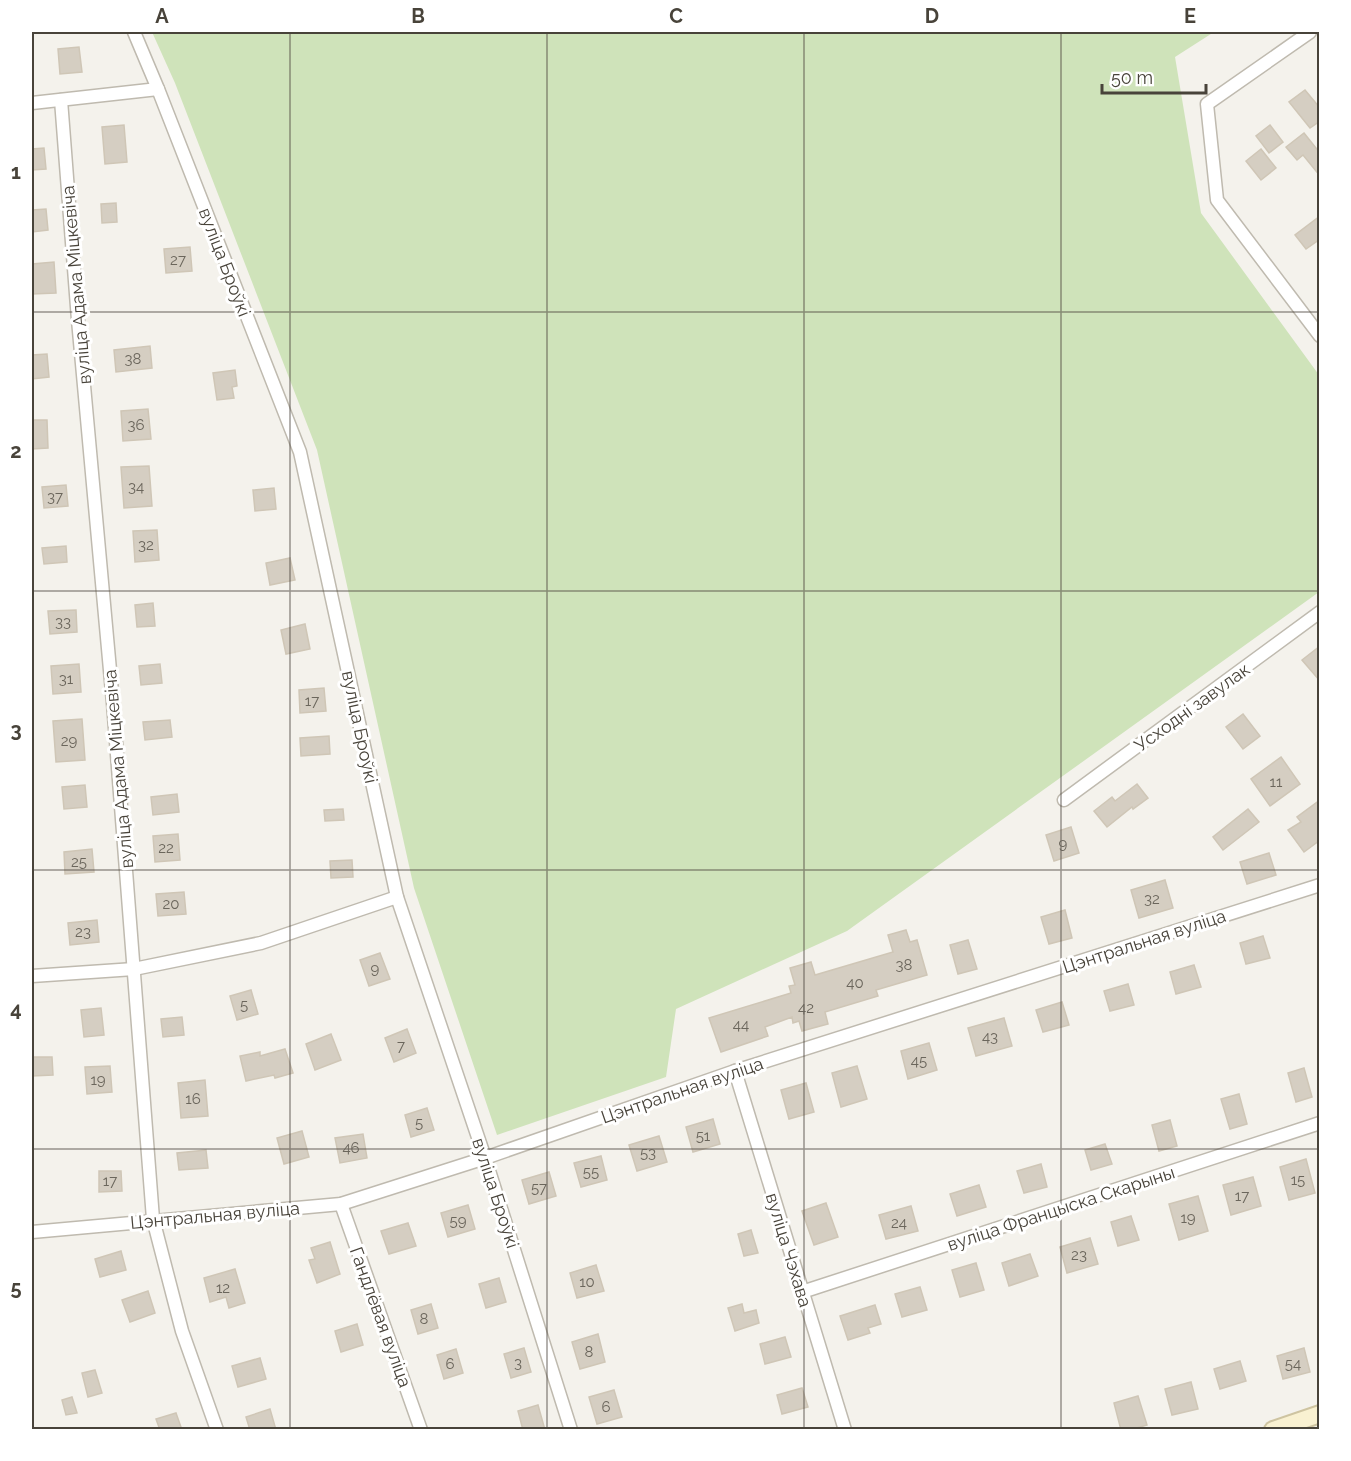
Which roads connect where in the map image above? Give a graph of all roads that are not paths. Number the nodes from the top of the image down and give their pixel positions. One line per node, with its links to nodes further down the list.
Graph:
1 (134, 32): 3 (street, вуліца Броўкі)
2 (1310, 32): 6 (street)
3 (158, 89): 4 (street); 10 (street, вуліца Броўкі)
4 (61, 100): 5 (street); 11 (street, вуліца Адама Міцкевіча)
5 (32, 103)
6 (1320, 336)
7 (1320, 612): 8 (street, Усходні завулак)
8 (1064, 800)
9 (1320, 885): 13 (street, Цэнтральная вуліца)
10 (397, 897): 11 (street); 15 (street, вуліца Броўкі)
11 (134, 969): 12 (street); 17 (street, вуліца Адама Міцкевіча)
12 (32, 976)
13 (735, 1071): 15 (street, Цэнтральная вуліца); 19 (street, вуліца Чэхава)
14 (1320, 1123): 19 (street, вуліца Францыска Скарыны)
15 (485, 1158): 16 (street, Цэнтральная вуліца); 23 (street, вуліца Броўкі)
16 (341, 1204): 17 (street, Цэнтральная вуліца); 22 (street, Гандлёвая вуліца)
17 (153, 1220): 18 (street, Цэнтральная вуліца); 21 (street, вуліца Адама Міцкевіча)
18 (32, 1232)
19 (802, 1292): 24 (street, вуліца Чэхава)
20 (1320, 1414): 25 (main road)
21 (216, 1430)
22 (421, 1430)
23 (571, 1430)
24 (845, 1430)
25 (1273, 1430)

